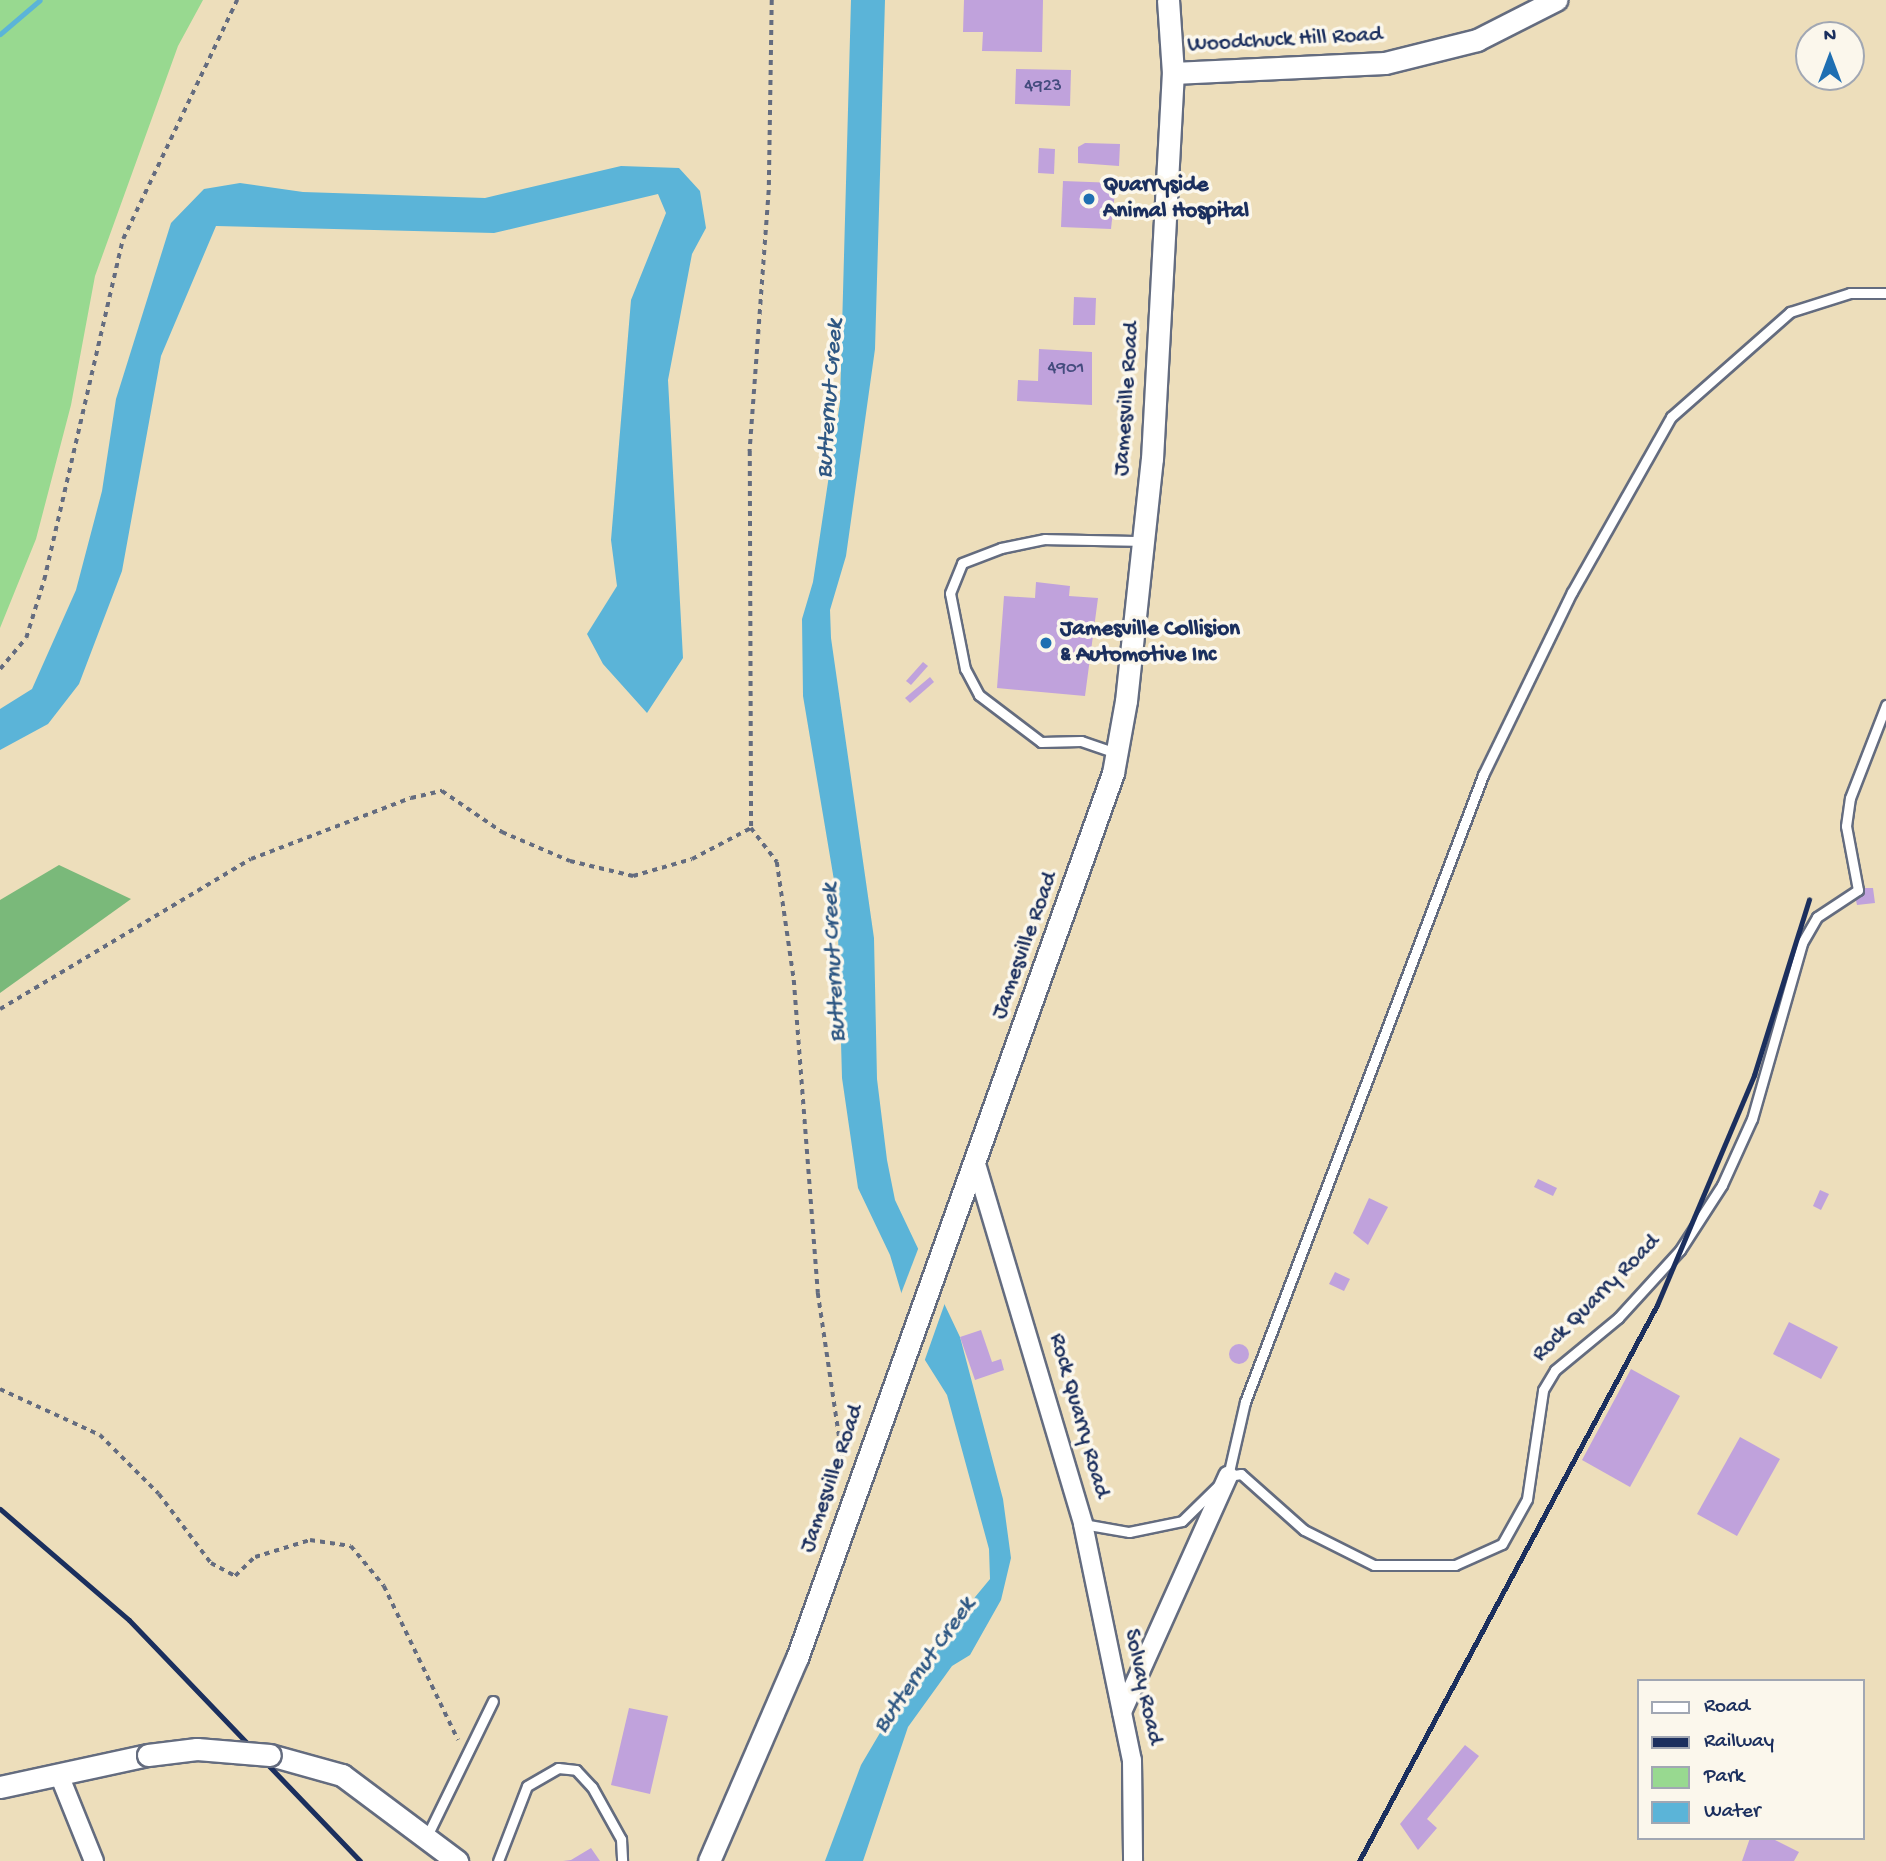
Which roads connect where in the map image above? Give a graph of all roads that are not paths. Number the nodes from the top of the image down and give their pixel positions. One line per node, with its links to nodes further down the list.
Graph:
1 (1168, 0): 3 (street, Jamesville Road)
2 (1556, 0): 3 (street, Woodchuck Hill Road)
3 (1173, 74): 5 (street, Jamesville Road)
4 (1886, 293): 9 (lane)
5 (1143, 541): 7 (street, Jamesville Road); 7 (lane)
6 (1886, 705): 9 (lane, Rock Quarry Road)
7 (1116, 753): 8 (street, Jamesville Road)
8 (976, 1164): 10 (street, Rock Quarry Road); 20 (street, Jamesville Road)
9 (1228, 1476): 10 (lane, Rock Quarry Road); 12 (street)
10 (1083, 1524): 12 (street, Solvay Road)
11 (493, 1701): 15 (lane)
12 (1122, 1713): 21 (street, Solvay Road)
13 (60, 1777): 14 (street); 15 (street, bridge); 16 (street)
14 (0, 1787)
15 (428, 1834): 17 (street)
16 (94, 1861)
17 (457, 1861)
18 (498, 1861): 19 (lane)
19 (622, 1861)
20 (709, 1861)
21 (1132, 1861)

